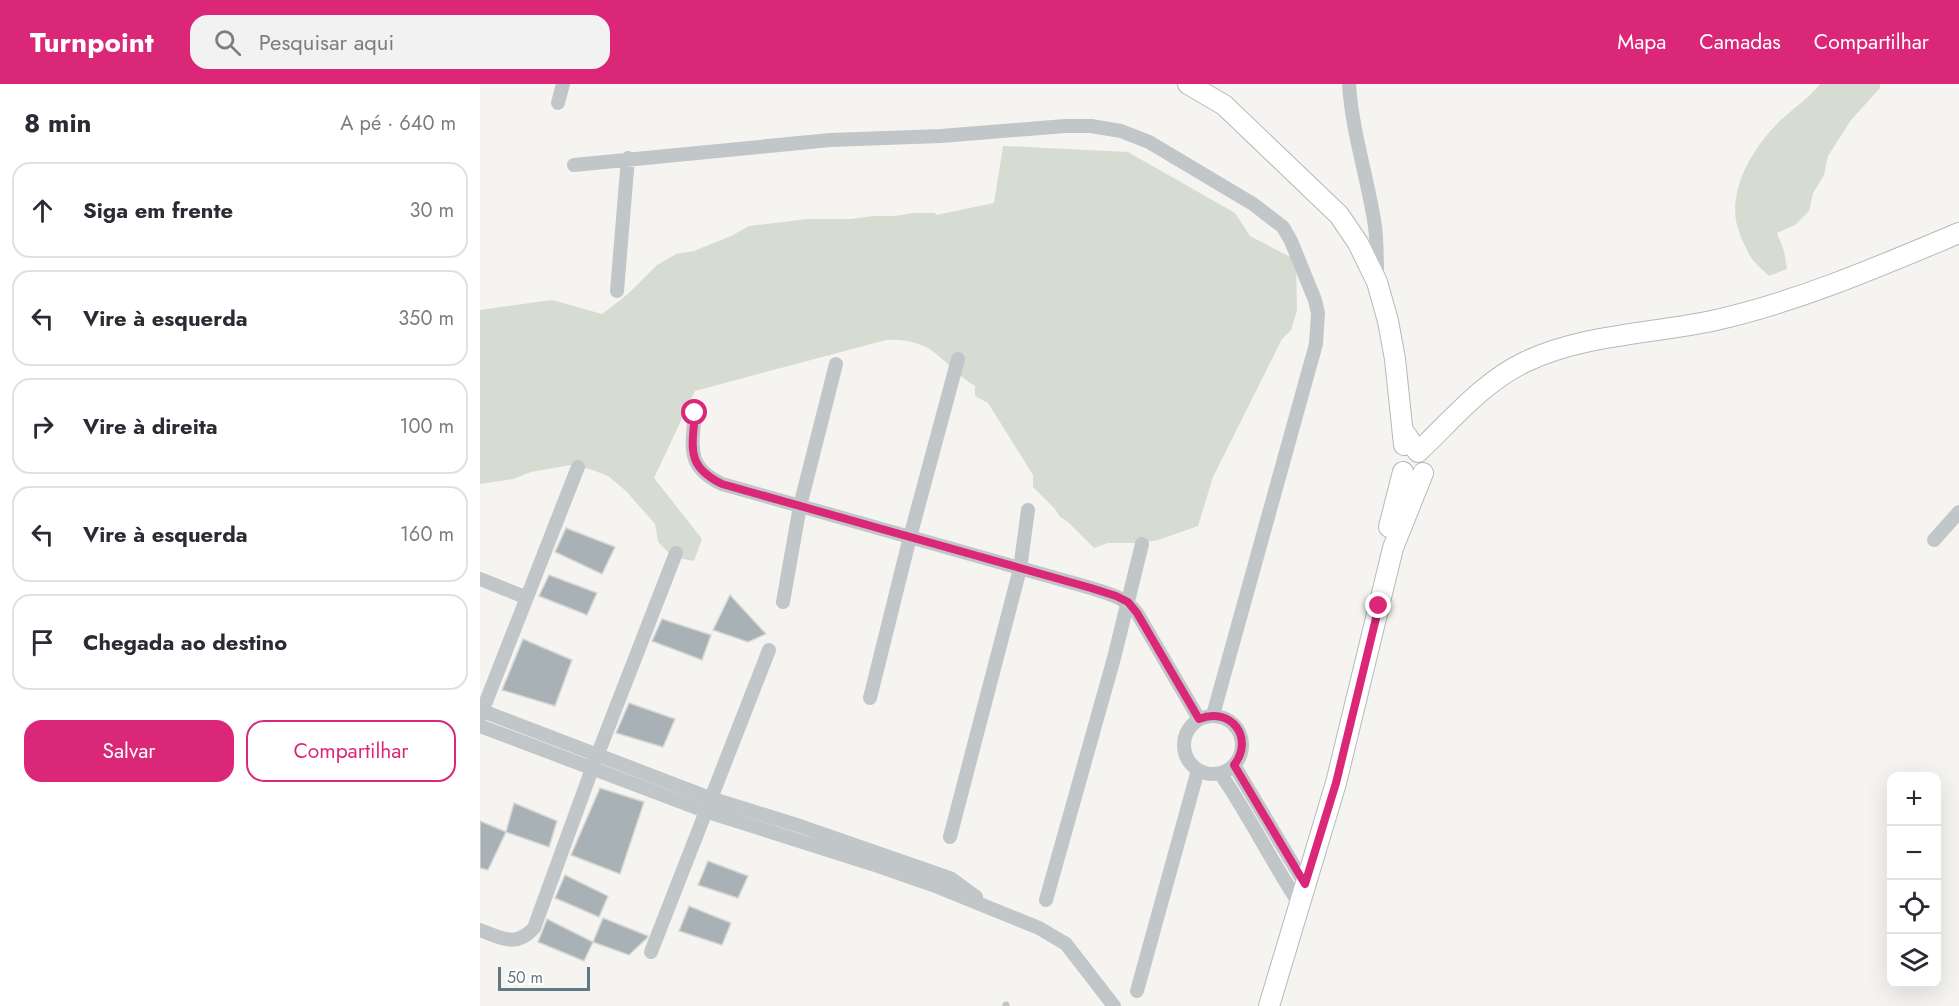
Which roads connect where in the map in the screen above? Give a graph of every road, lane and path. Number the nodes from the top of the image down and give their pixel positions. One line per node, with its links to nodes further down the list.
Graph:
1 (563, 84): 4 (street)
2 (1188, 84): 8 (street)
3 (1349, 84): 8 (street)
4 (558, 103)
5 (628, 158): 6 (street); 9 (street); 30 (street)
6 (574, 165)
7 (1959, 233): 13 (street)
8 (1377, 282): 13 (street)
9 (617, 291)
10 (958, 359): 18 (street)
11 (836, 364): 15 (street)
12 (695, 413): 15 (street)
13 (1415, 463): 46 (street)
14 (578, 467): 24 (street)
15 (800, 506): 18 (street); 25 (street)
16 (1028, 510): 22 (street)
17 (1959, 512): 19 (street)
18 (910, 537): 22 (street); 28 (street)
19 (1934, 540)
20 (1142, 544): 26 (street)
21 (676, 553): 33 (street)
22 (1020, 569): 26 (street); 43 (street)
23 (480, 579): 24 (street)
24 (525, 597): 29 (street)
25 (783, 602)
26 (1128, 602): 31 (street); 47 (street)
27 (769, 650): 39 (street)
28 (870, 698)
29 (481, 713): 33 (street)
30 (1213, 715): 31 (street); 34 (street)
31 (1199, 719): 36 (street)
32 (480, 726): 35 (street)
33 (598, 756): 35 (street); 39 (street)
34 (1234, 765): 37 (street); 38 (street)
35 (592, 769): 39 (street); 48 (street)
36 (1198, 770): 37 (street); 50 (street)
37 (1220, 773): 38 (street)
38 (1247, 800): 46 (street); 46 (street)
39 (707, 804): 40 (street); 42 (street); 49 (street)
40 (771, 817): 41 (street); 42 (street)
41 (800, 826): 44 (street); 45 (street)
42 (766, 831): 44 (street)
43 (950, 837)
44 (795, 840): 45 (street)
45 (874, 858): 51 (street)
46 (1299, 887): 52 (street); 53 (street)
47 (1046, 900)
48 (480, 930)
49 (651, 952)
50 (1137, 992)
51 (1114, 1006)
52 (1257, 1006)
53 (1269, 1006)

